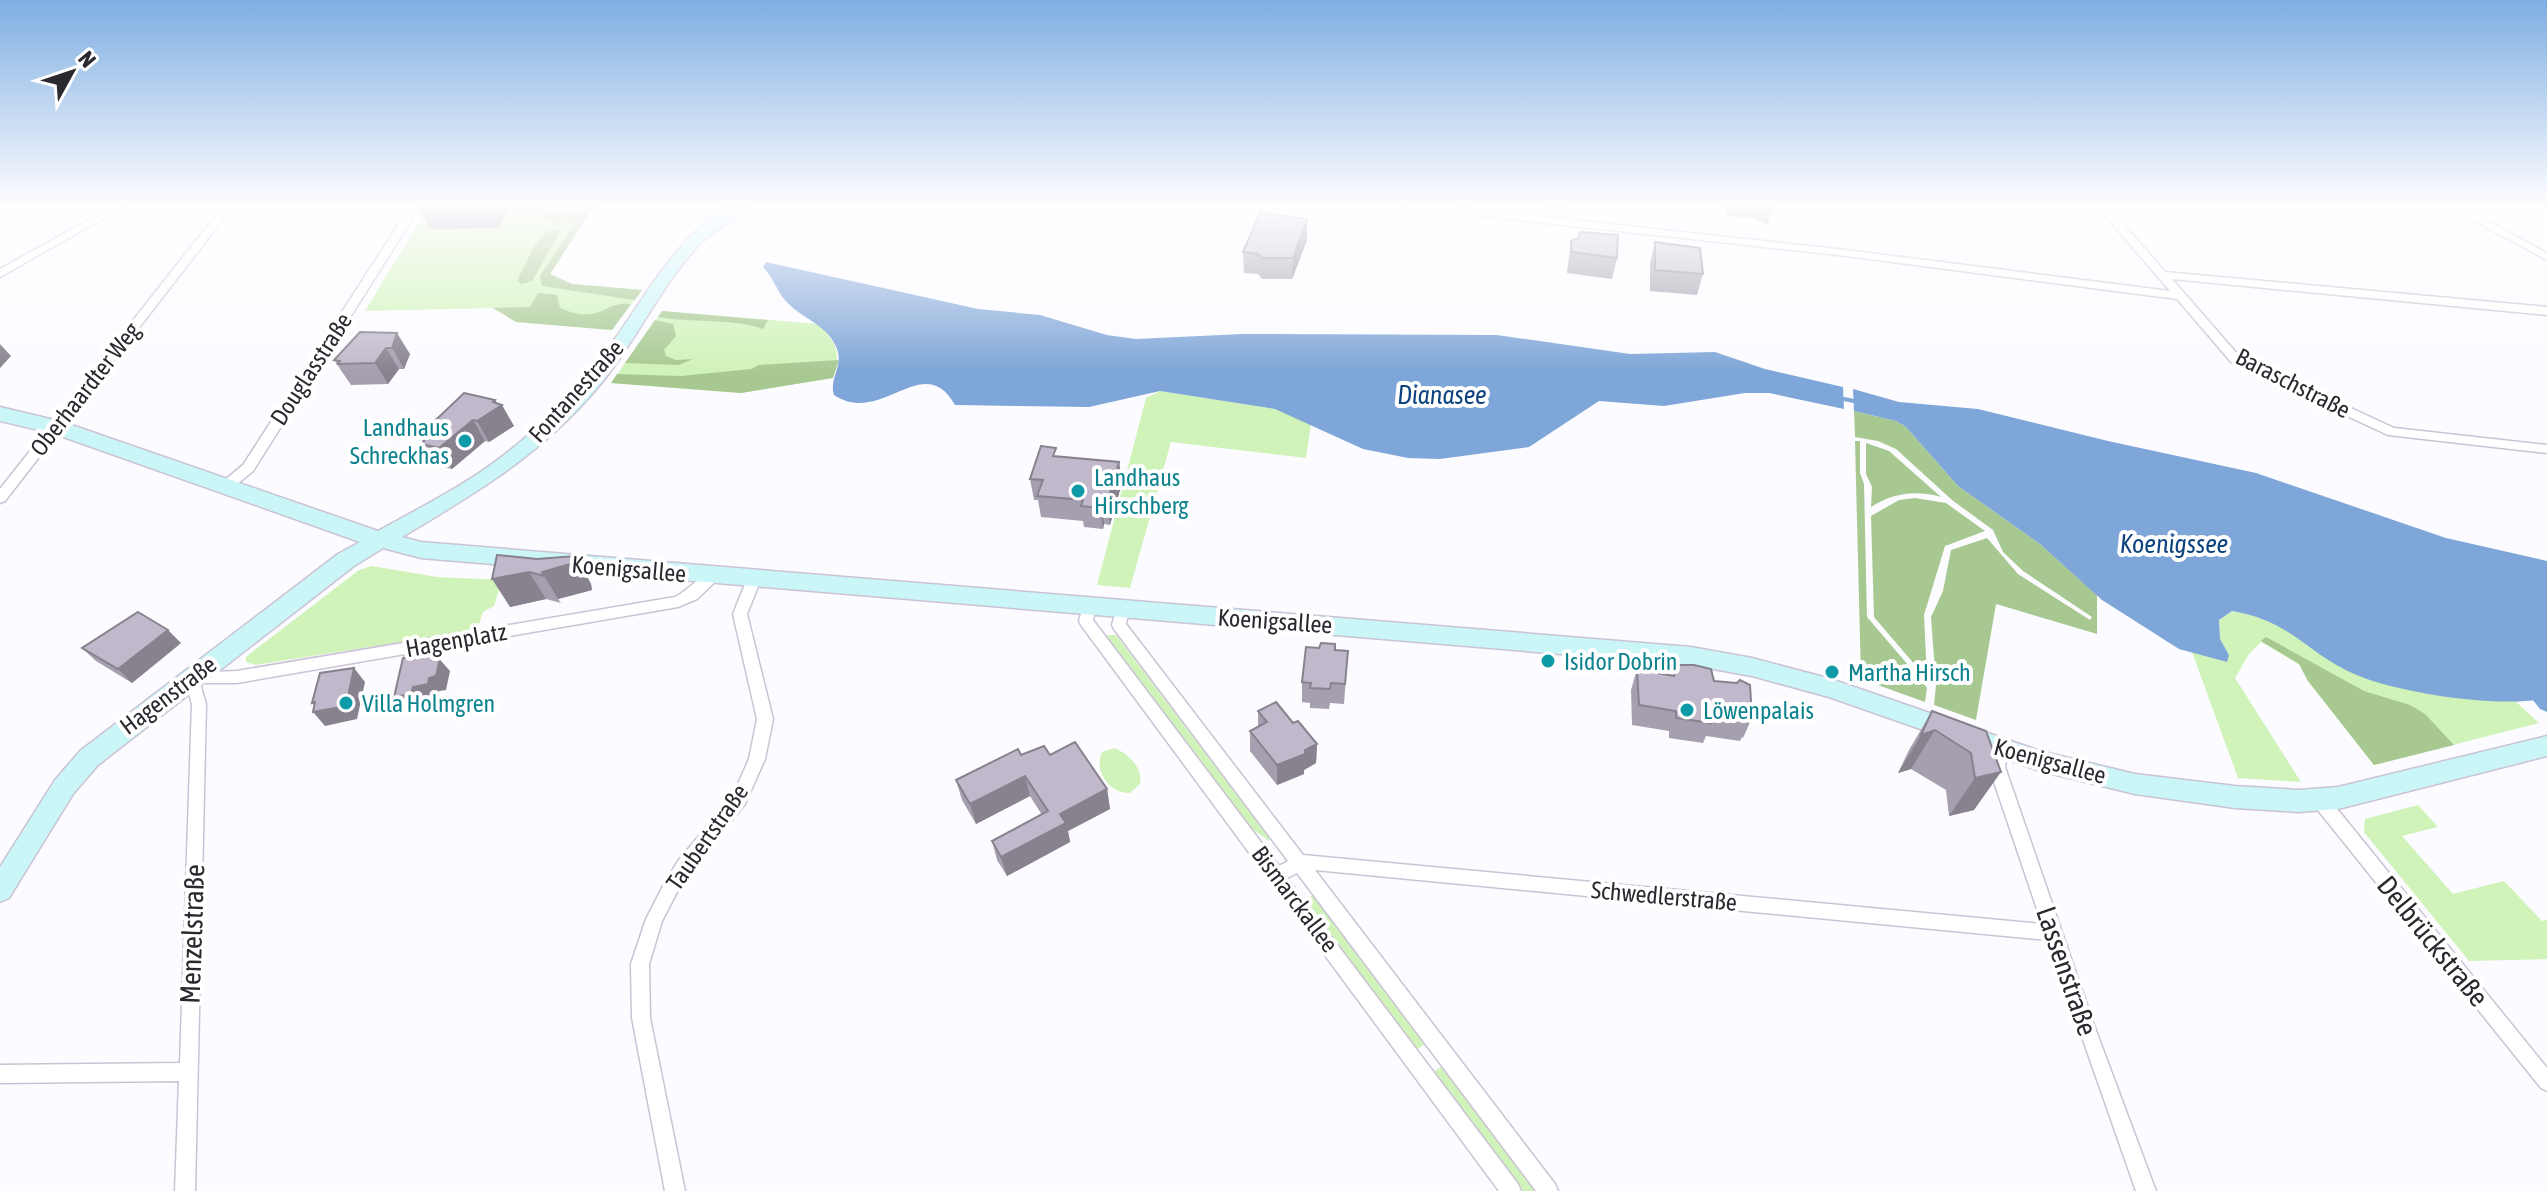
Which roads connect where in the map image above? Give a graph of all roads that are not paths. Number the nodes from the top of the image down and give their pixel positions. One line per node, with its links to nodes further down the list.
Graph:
1 (24, 261): 7 (street)
2 (186, 261): 12 (street, Oberhaardter Weg)
3 (380, 261): 14 (street, Douglasstraße)
4 (678, 261): 16 (main road, Fontanestraße)
5 (1905, 261): 9 (street)
6 (2149, 261): 8 (street, Baraschstraße)
7 (0, 274)
8 (2162, 275): 9 (street, Baraschstraße); 10 (street)
9 (2180, 296): 13 (street, Baraschstraße)
10 (2547, 311)
11 (0, 414): 12 (main road, Koenigsallee)
12 (56, 427): 14 (main road, Koenigsallee); 15 (street, Oberhaardter Weg)
13 (2547, 449)
14 (225, 487): 16 (main road, Koenigsallee)
15 (0, 498)
16 (379, 540): 17 (main road, Koenigsallee); 21 (main road, Hagenstraße)
17 (712, 576): 18 (main road, Koenigsallee); 21 (street, Hagenplatz)
18 (754, 579): 19 (main road, Koenigsallee); 33 (street, Taubertstraße)
19 (1089, 607): 20 (main road, Koenigsallee); 26 (street, Bismarckallee)
20 (1122, 610): 23 (main road, Koenigsallee); 25 (street, Bismarckallee)
21 (191, 677): 27 (main road, Hagenstraße); 29 (street, Menzelstraße)
22 (2547, 746): 24 (main road, Koenigsallee)
23 (2000, 749): 24 (main road, Koenigsallee); 28 (street, Lassenstraße)
24 (2319, 799): 31 (street, Delbrückstraße)
25 (1301, 862): 26 (street); 28 (street, Schwedlerstraße); 35 (street, Bismarckallee)
26 (1278, 875): 34 (street, Bismarckallee)
27 (0, 890)
28 (2054, 933): 36 (street, Lassenstraße)
29 (188, 1072): 30 (street); 32 (street, Menzelstraße)
30 (0, 1074)
31 (2547, 1082)
32 (185, 1191)
33 (675, 1191)
34 (1511, 1191)
35 (1548, 1191)
36 (2146, 1191)

